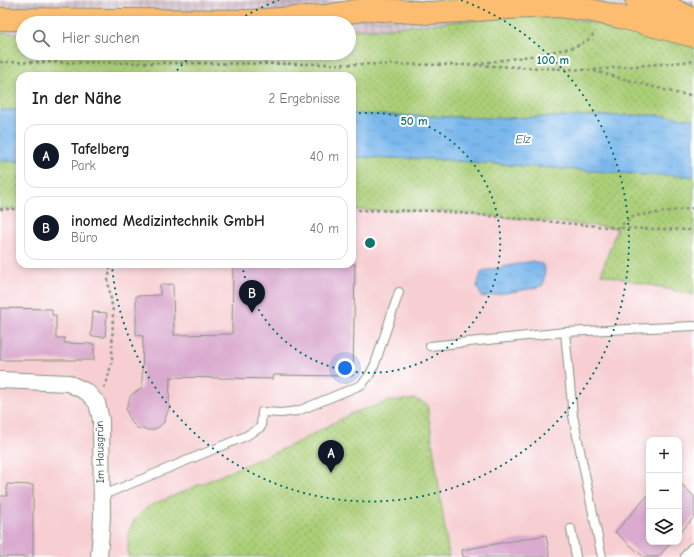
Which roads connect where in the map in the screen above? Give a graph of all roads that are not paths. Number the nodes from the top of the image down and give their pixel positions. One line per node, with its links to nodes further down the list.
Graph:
1 (413, 0): 2 (main road)
2 (373, 9): 3 (main road, bridge); 4 (main road)
3 (655, 10): 7 (main road); 8 (main road)
4 (325, 16)
5 (0, 19): 6 (main road)
6 (16, 19)
7 (694, 20)
8 (694, 36)
9 (399, 292): 14 (lane)
10 (694, 326): 11 (lane)
11 (565, 332): 12 (lane); 19 (lane)
12 (430, 346)
13 (0, 380): 14 (street, Im Hausgrün)
14 (101, 496): 17 (street, Im Hausgrün)
15 (571, 529): 18 (lane)
16 (694, 551): 20 (street)
17 (99, 557)
18 (576, 557)
19 (602, 557)
20 (689, 557)

